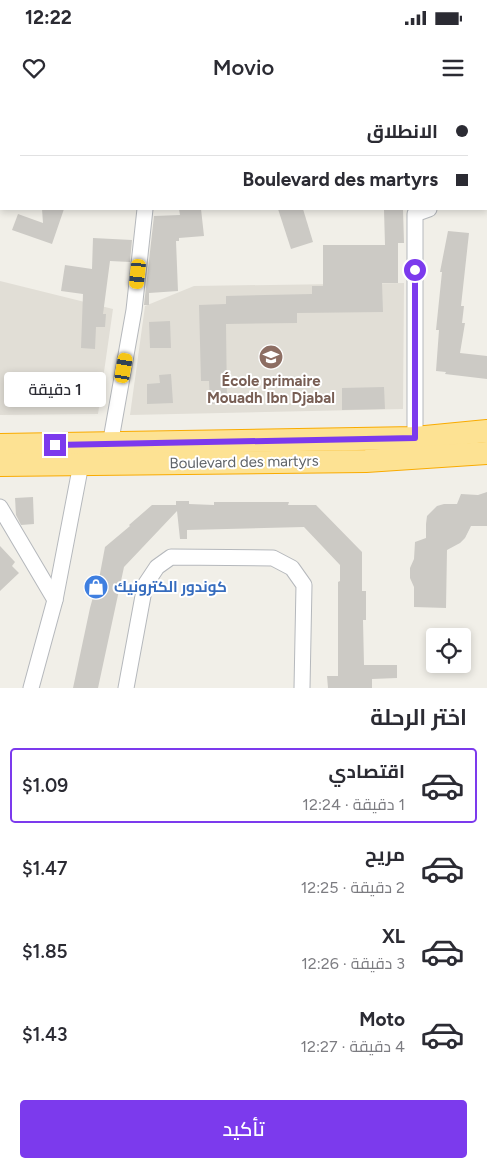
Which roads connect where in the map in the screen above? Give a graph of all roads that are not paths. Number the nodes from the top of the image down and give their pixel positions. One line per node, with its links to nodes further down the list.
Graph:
1 (426, 210): 4 (street)
2 (143, 213): 5 (street)
3 (487, 431): 4 (highway, Boulevard des martyrs)
4 (415, 438): 5 (highway, Boulevard des martyrs)
5 (110, 444): 6 (highway, Boulevard des martyrs)
6 (0, 445)
7 (481, 455): 8 (highway, Boulevard des martyrs)
8 (80, 464): 9 (highway, Boulevard des martyrs); 11 (street)
9 (0, 465)
10 (0, 507): 11 (street)
11 (55, 600): 12 (street)
12 (31, 688)
13 (126, 688): 14 (street)
14 (302, 688)

